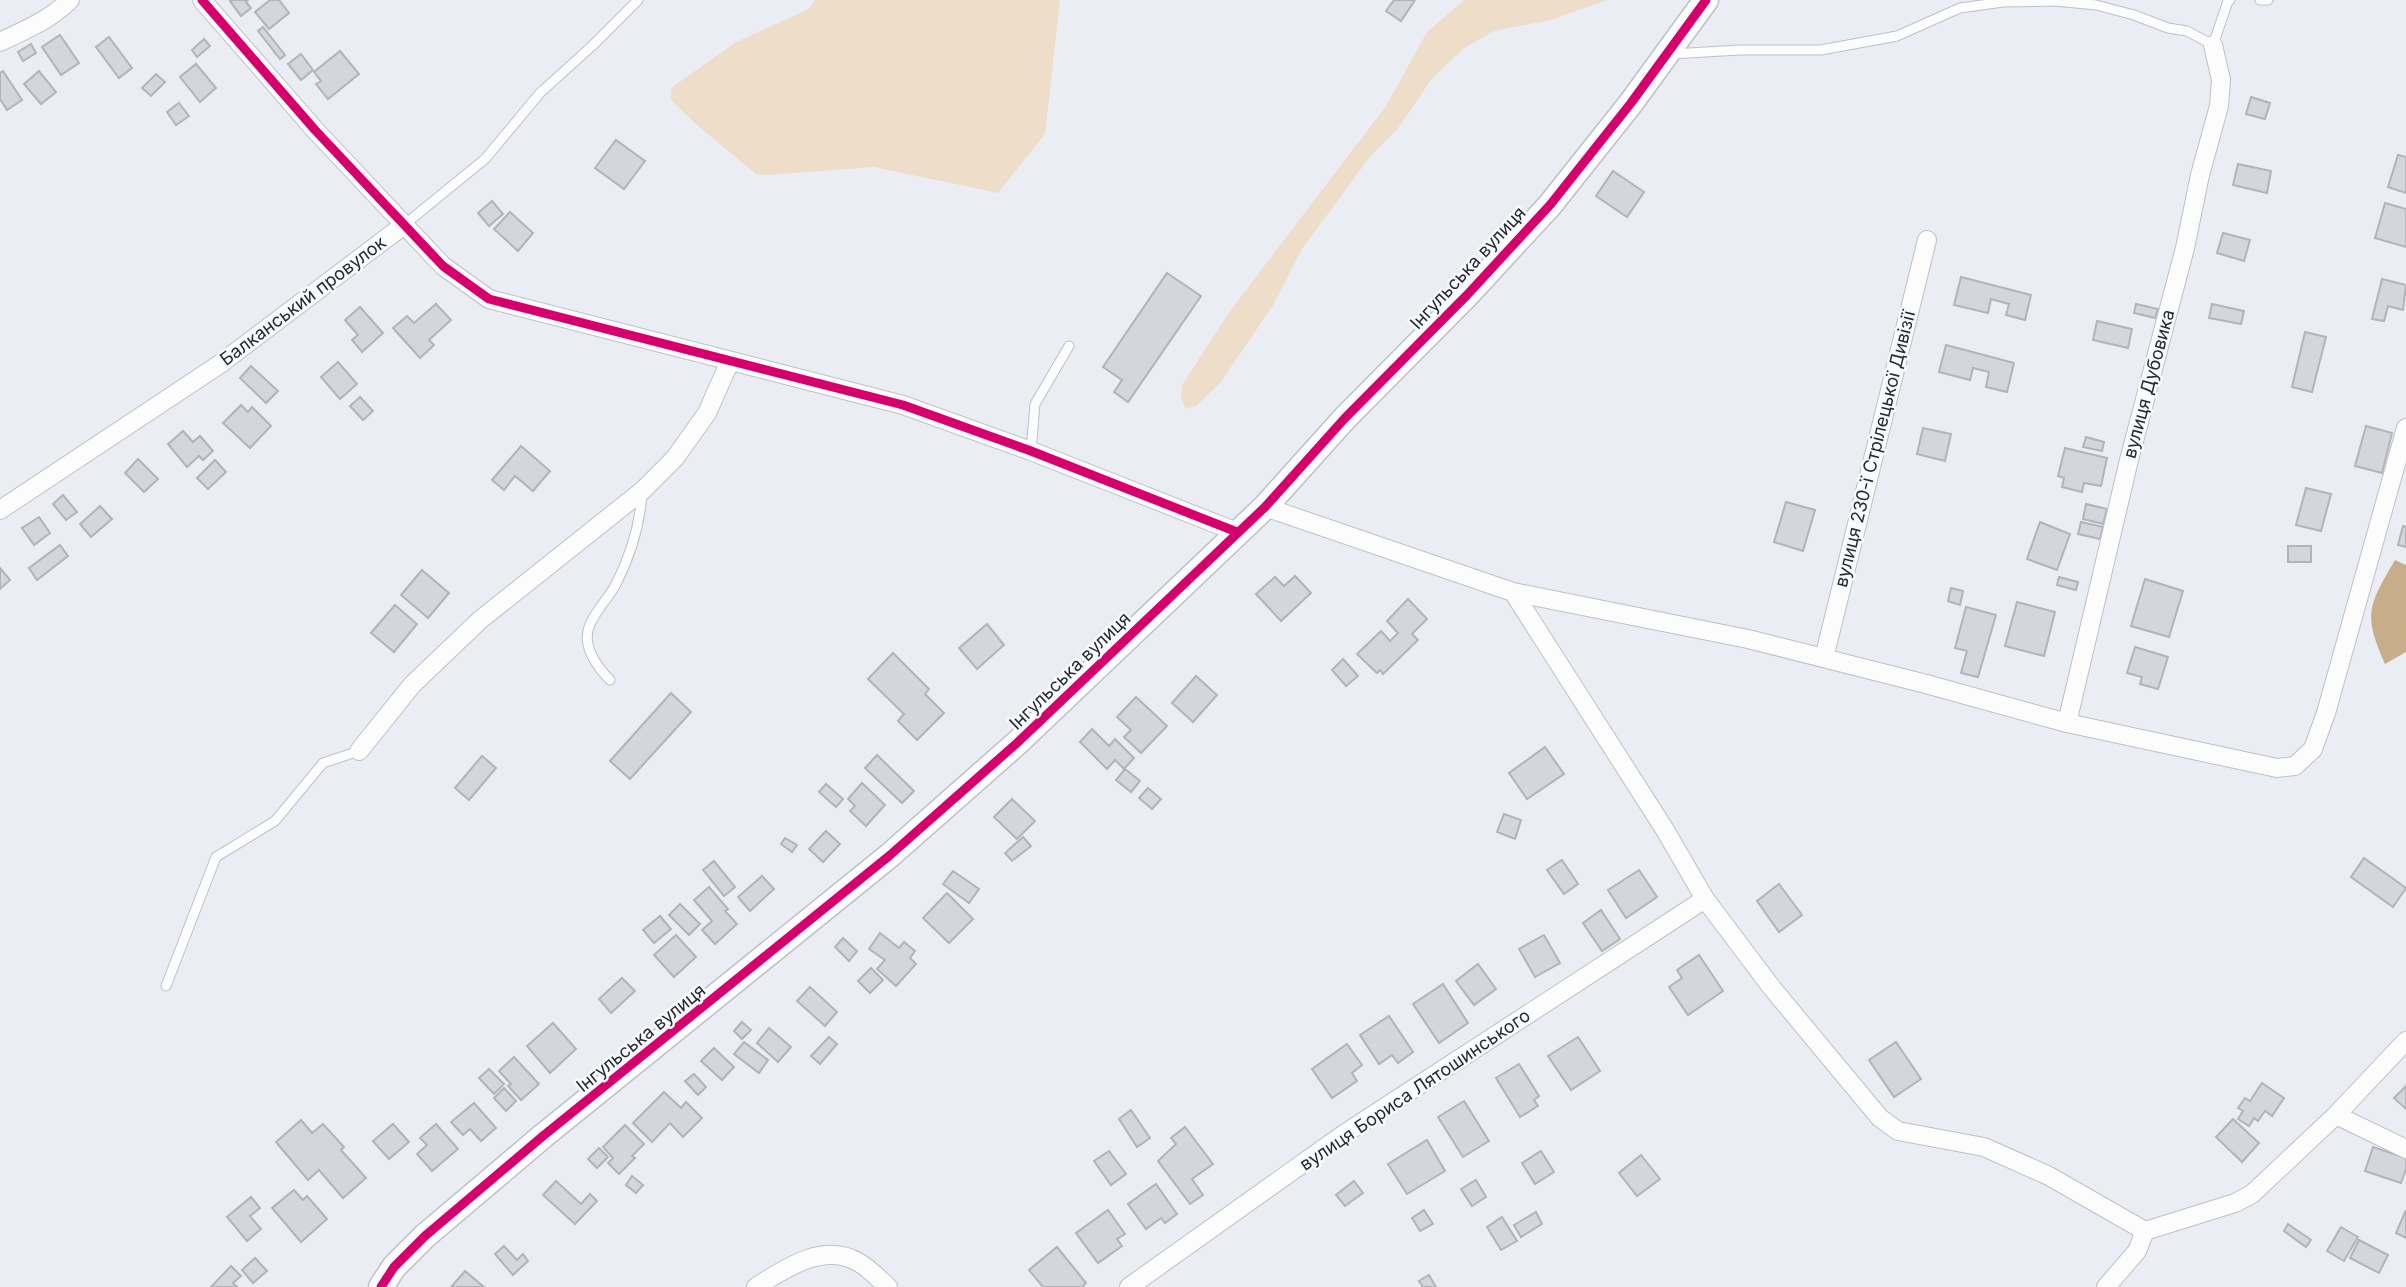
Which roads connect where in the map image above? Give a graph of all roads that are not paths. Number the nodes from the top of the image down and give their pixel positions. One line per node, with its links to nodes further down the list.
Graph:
1 (70, 0): 8 (street)
2 (202, 0): 11 (street)
3 (638, 0): 11 (lane, Балканський провулок)
4 (1706, 0): 10 (street, Інгульська вулиця)
5 (2230, 0): 9 (lane)
6 (2260, 0): 7 (lane)
7 (2268, 0)
8 (0, 42)
9 (2213, 45): 10 (lane); 24 (street, вулиця Дубовика)
10 (1667, 55): 18 (street, Інгульська вулиця)
11 (404, 225): 14 (street); 19 (street, Балканський провулок)
12 (1927, 240): 22 (street, вулиця 230-ї Стрілецької Дивізії)
13 (1069, 346): 16 (lane)
14 (730, 361): 16 (street); 17 (street)
15 (2406, 428): 24 (street)
16 (1031, 452): 20 (street)
17 (642, 491): 23 (lane); 25 (street)
18 (1265, 507): 20 (street, Інгульська вулиця); 21 (street)
19 (0, 510)
20 (1237, 532): 32 (street, Інгульська вулиця)
21 (1513, 592): 22 (street); 26 (street)
22 (1824, 658): 24 (street)
23 (610, 680)
24 (2067, 723)
25 (359, 751): 27 (lane)
26 (1706, 899): 31 (street); 35 (street, вулиця Бориса Лятошинського)
27 (166, 986)
28 (2406, 1041): 29 (street)
29 (2336, 1115): 30 (street); 31 (street)
30 (2406, 1149)
31 (2145, 1231): 36 (street)
32 (381, 1287)
33 (756, 1287): 34 (street)
34 (888, 1287)
35 (1129, 1287)
36 (2106, 1287)

